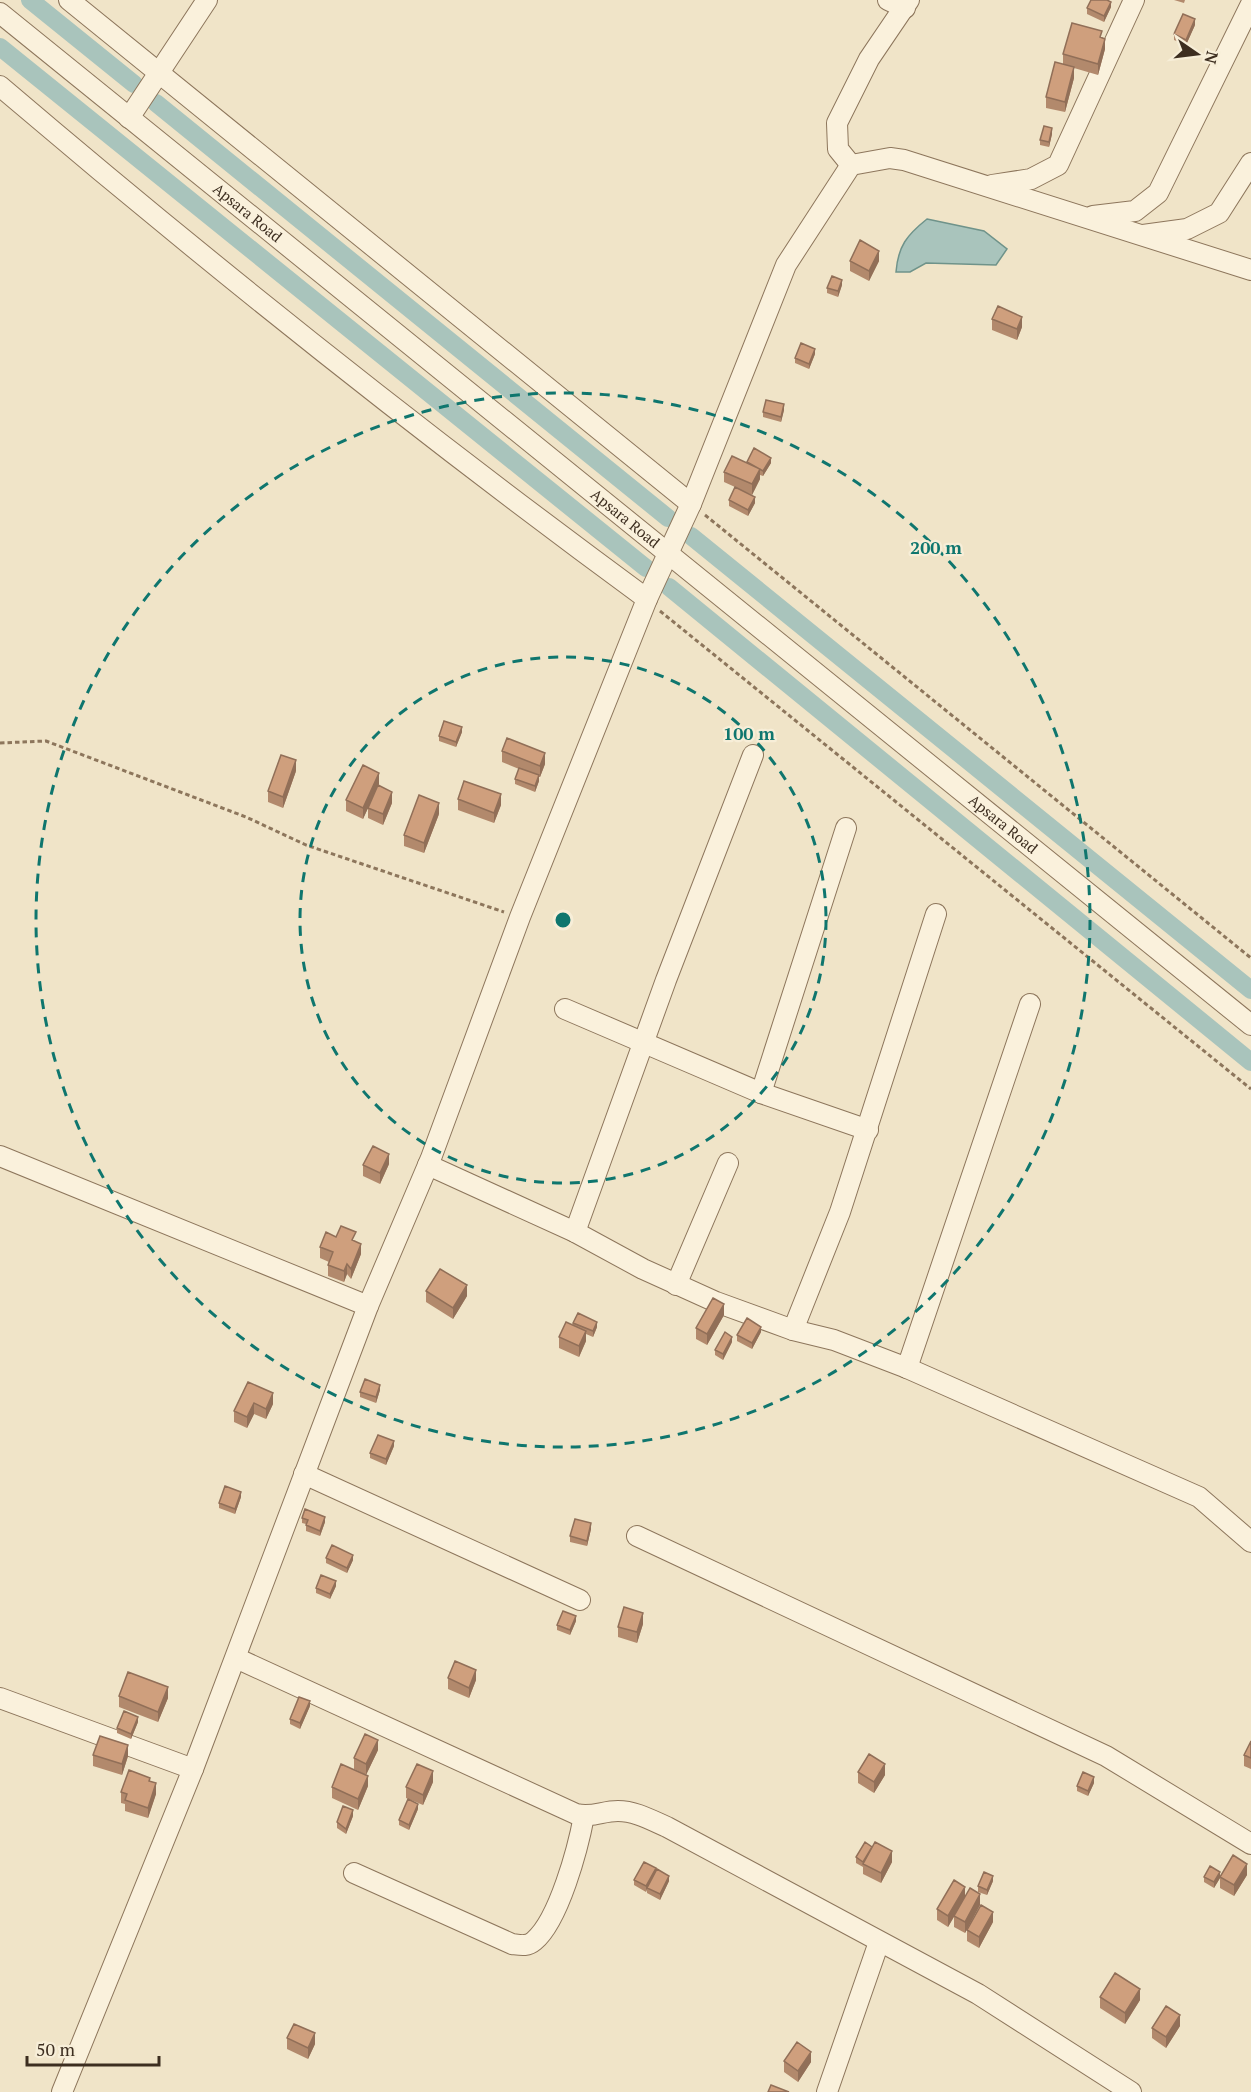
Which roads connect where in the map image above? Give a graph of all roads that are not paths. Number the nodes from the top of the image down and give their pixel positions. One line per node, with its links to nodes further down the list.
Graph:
1 (69, 0): 7 (street)
2 (207, 0): 7 (street)
3 (1134, 0): 12 (street)
4 (901, 3): 11 (street)
5 (1251, 4): 13 (street)
6 (0, 13): 9 (street, Apsara Road)
7 (158, 72): 9 (street); 16 (street)
8 (0, 86): 18 (street)
9 (129, 118): 17 (street, Apsara Road)
10 (1251, 163): 14 (street)
11 (850, 165): 12 (street); 16 (street)
12 (990, 186): 13 (street)
13 (1082, 217): 14 (street)
14 (1137, 235): 15 (street)
15 (1251, 270)
16 (691, 504): 17 (street)
17 (667, 554): 18 (street); 24 (street, Apsara Road)
18 (646, 599): 30 (street)
19 (753, 755): 25 (street)
20 (846, 828): 26 (street)
21 (936, 914): 27 (street)
22 (1030, 1004): 35 (street)
23 (565, 1010): 25 (street)
24 (1251, 1025)
25 (643, 1044): 26 (street); 31 (street)
26 (761, 1093): 27 (street)
27 (868, 1130): 34 (street)
28 (0, 1156): 33 (street)
29 (728, 1163): 32 (street)
30 (428, 1165): 31 (street); 33 (street)
31 (575, 1232): 32 (street)
32 (676, 1285): 34 (street)
33 (368, 1306): 36 (street)
34 (793, 1330): 35 (street)
35 (907, 1368): 38 (street)
36 (304, 1474): 39 (street); 40 (street)
37 (637, 1536): 44 (street)
38 (1251, 1542)
39 (580, 1600)
40 (236, 1658): 42 (street); 43 (street)
41 (0, 1698): 42 (street)
42 (193, 1769): 47 (street)
43 (584, 1816): 45 (street); 46 (street)
44 (1251, 1844)
45 (354, 1873)
46 (879, 1942): 48 (street); 49 (street)
47 (63, 2092)
48 (827, 2092)
49 (1131, 2092)

